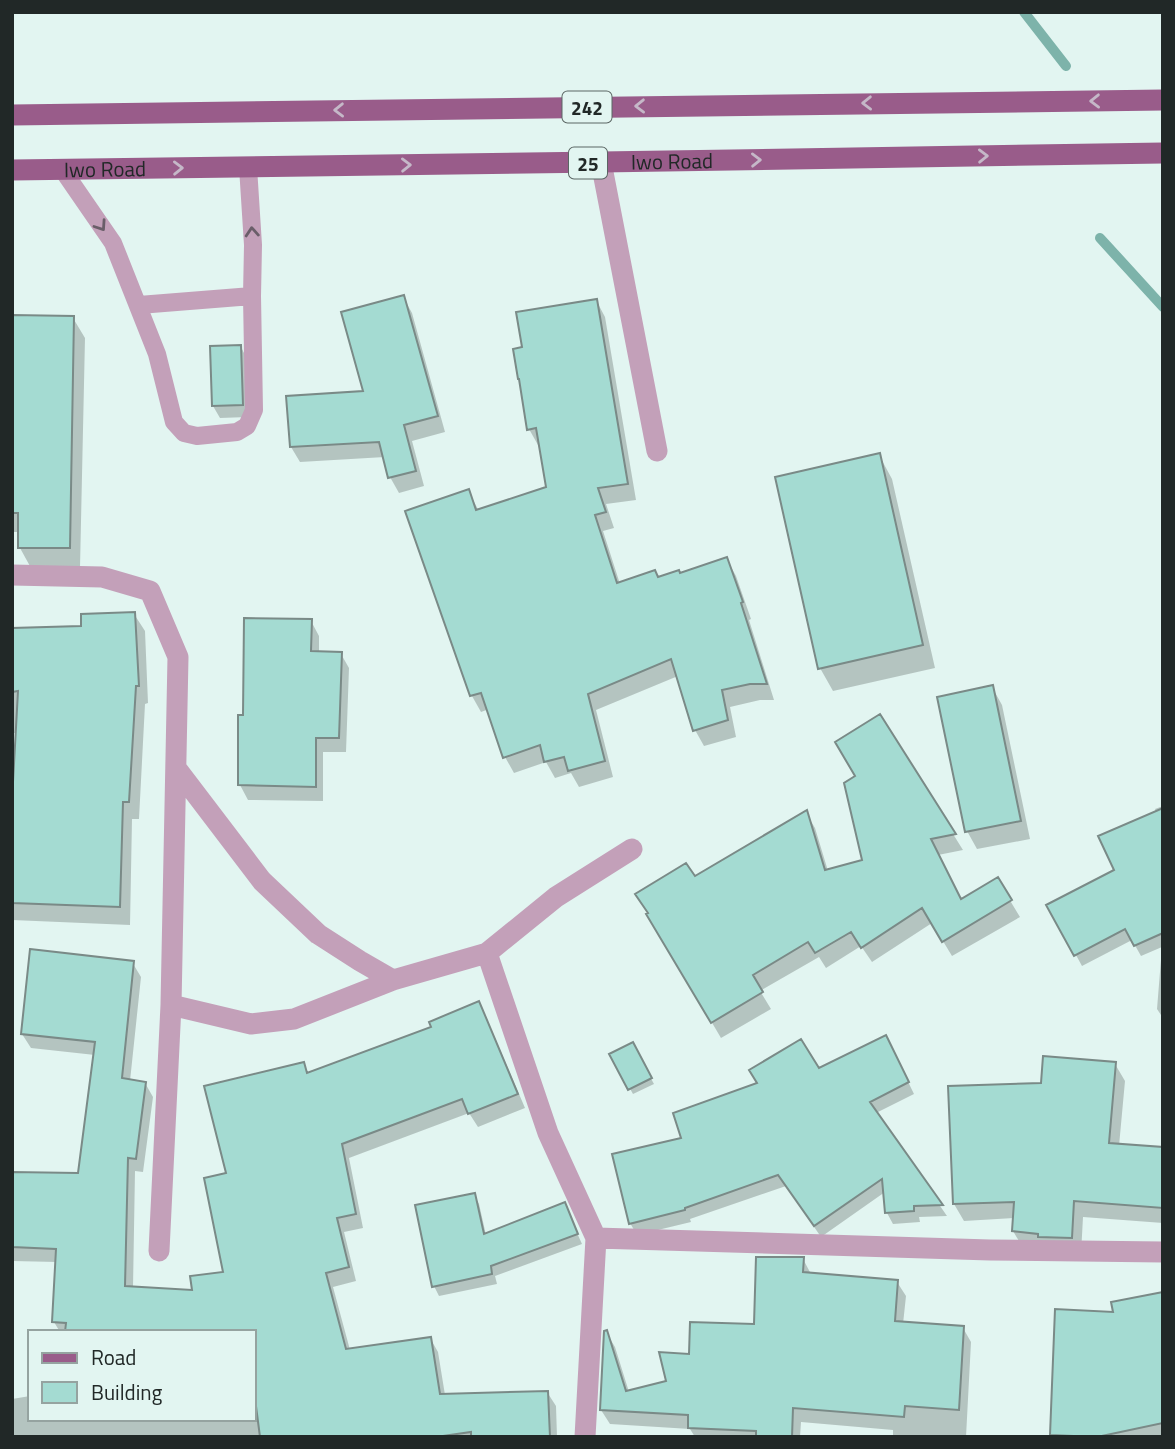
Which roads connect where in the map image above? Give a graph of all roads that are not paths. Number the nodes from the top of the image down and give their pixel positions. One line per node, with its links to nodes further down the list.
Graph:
1 (1163, 100): 2 (main road, 242, one-way to 2)
2 (12, 115)
3 (1163, 153): 4 (main road, Iwo Road / 25, one-way to 3)
4 (601, 162): 5 (main road, Iwo Road / 25, one-way to 4); 10 (street)
5 (248, 167): 6 (main road, Iwo Road / 25, one-way to 5); 8 (lane, one-way to 5)
6 (62, 169): 7 (main road, Iwo Road / 25); 9 (lane, one-way to 9)
7 (12, 170)
8 (252, 296): 9 (lane); 9 (lane)
9 (138, 305)
10 (657, 451)
11 (12, 575): 12 (street)
12 (176, 768): 15 (street); 16 (street)
13 (632, 849): 14 (street)
14 (487, 953): 15 (street); 17 (street)
15 (393, 980): 16 (street)
16 (171, 1005): 18 (street)
17 (596, 1237): 19 (street); 20 (street)
18 (159, 1251)
19 (1163, 1252)
20 (586, 1437)

